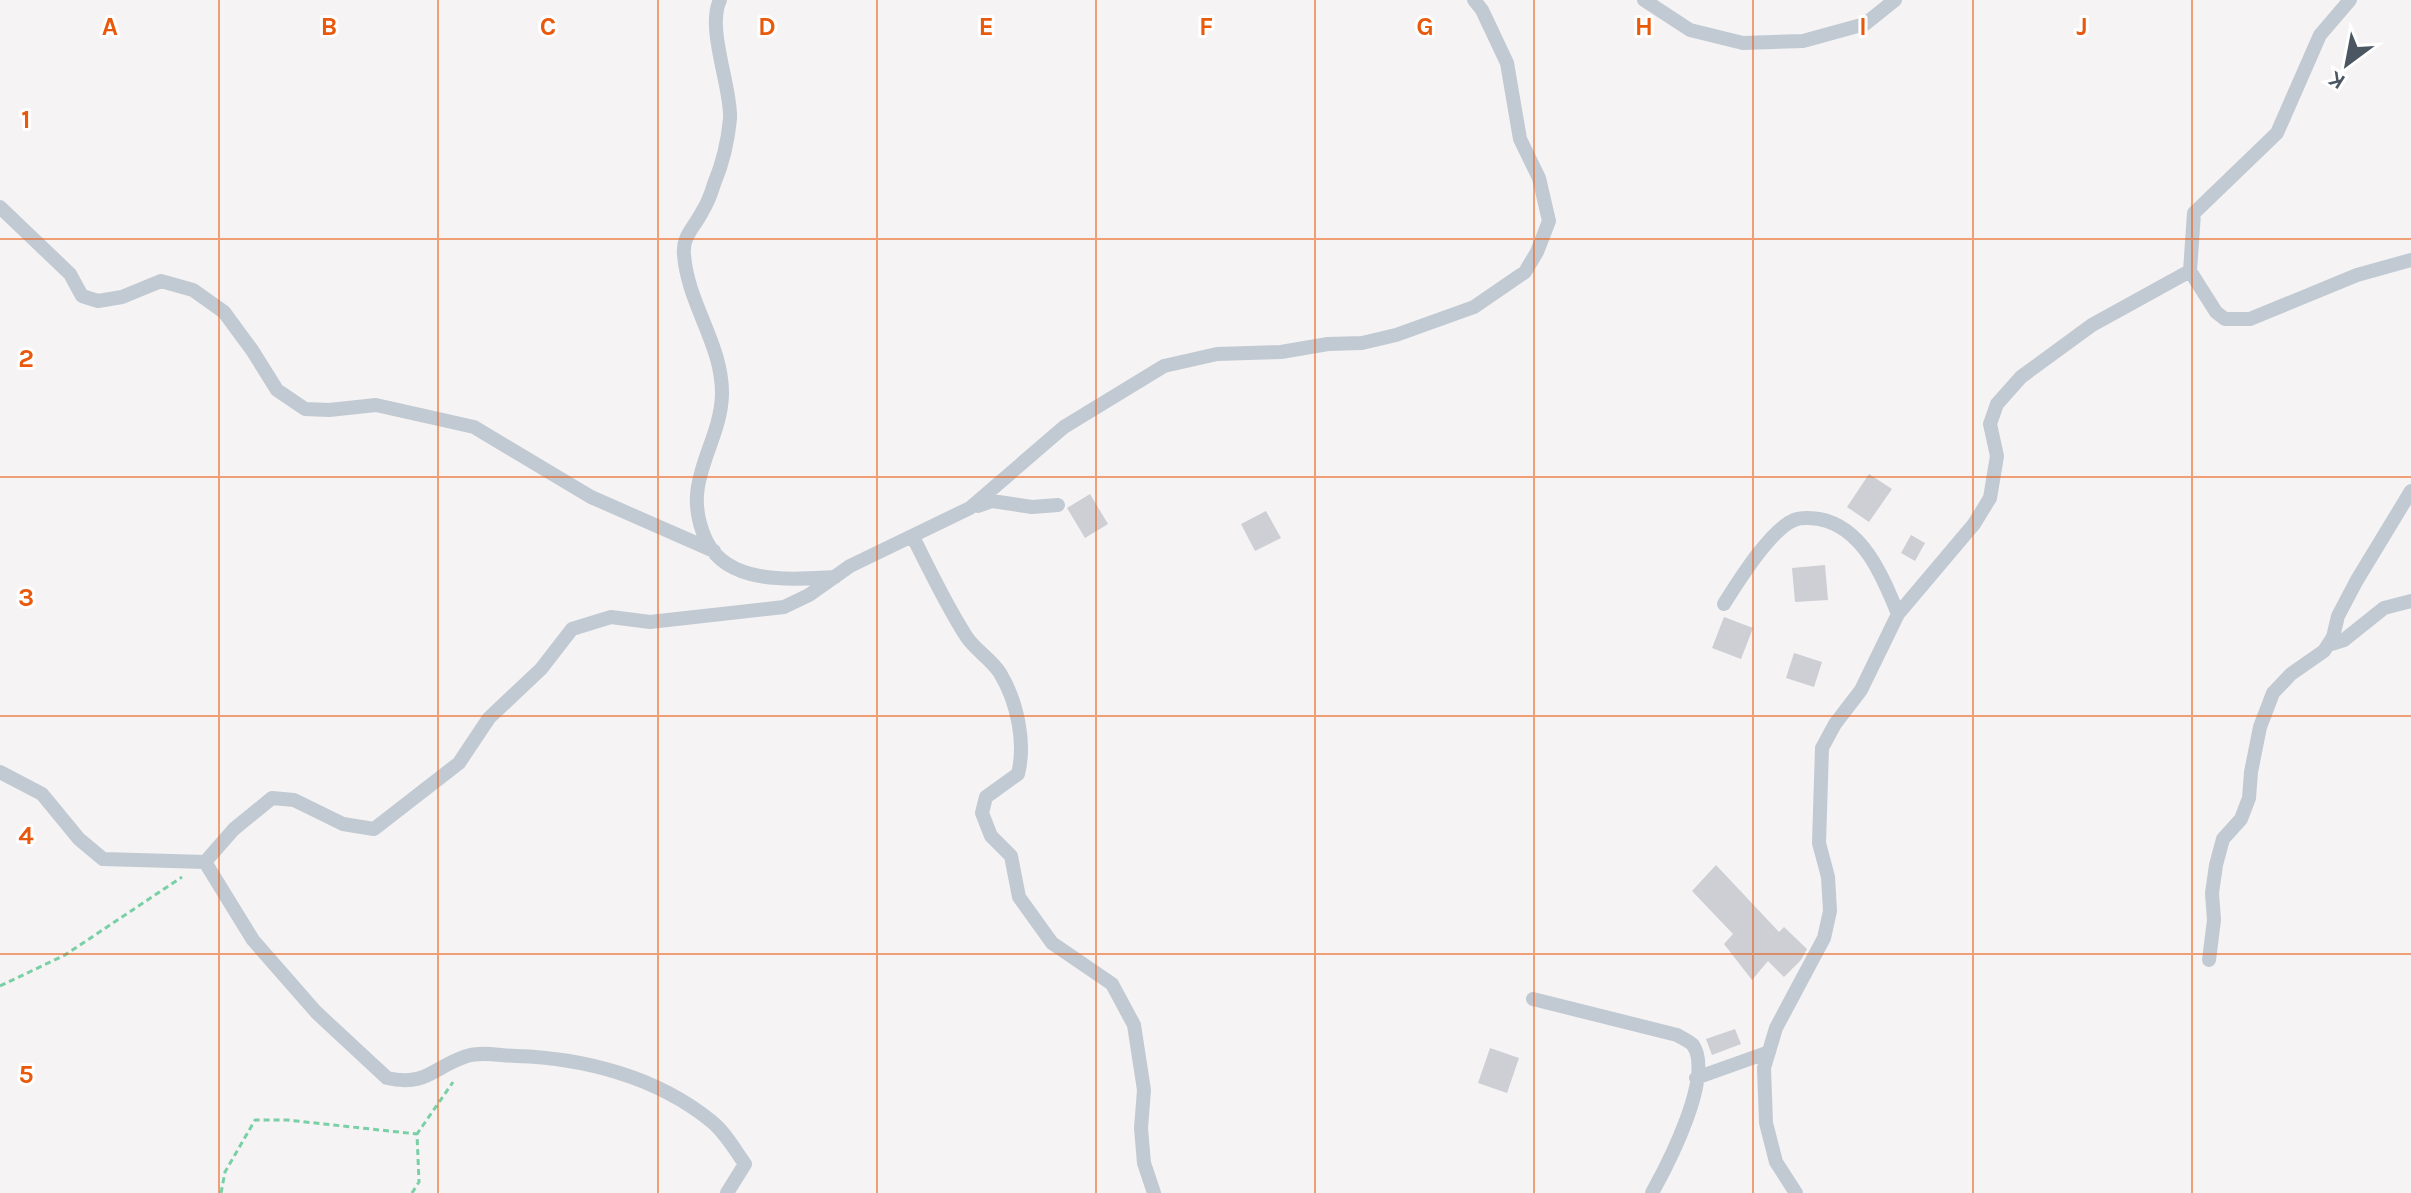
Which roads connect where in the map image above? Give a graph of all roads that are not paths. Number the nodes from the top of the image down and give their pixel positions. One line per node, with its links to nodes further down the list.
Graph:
1 (720, 0): 13 (street)
2 (1474, 0): 11 (street)
3 (1644, 0): 4 (street)
4 (1895, 0)
5 (2350, 0): 8 (street)
6 (0, 207): 13 (street)
7 (2408, 262): 8 (street)
8 (2190, 271): 17 (street)
9 (2411, 491): 18 (street)
10 (1058, 505): 11 (street)
11 (970, 508): 12 (street)
12 (913, 537): 14 (street); 26 (street)
13 (714, 551): 14 (street)
14 (835, 577): 20 (street)
15 (2411, 601): 18 (street)
16 (1724, 604): 17 (street)
17 (1898, 614): 23 (street)
18 (2328, 645): 21 (street)
19 (0, 772): 20 (street)
20 (205, 862): 25 (street)
21 (2209, 960)
22 (1533, 999): 24 (street)
23 (1769, 1052): 24 (street); 28 (street)
24 (1696, 1078): 27 (street)
25 (727, 1193)
26 (1154, 1193)
27 (1652, 1193)
28 (1796, 1193)

